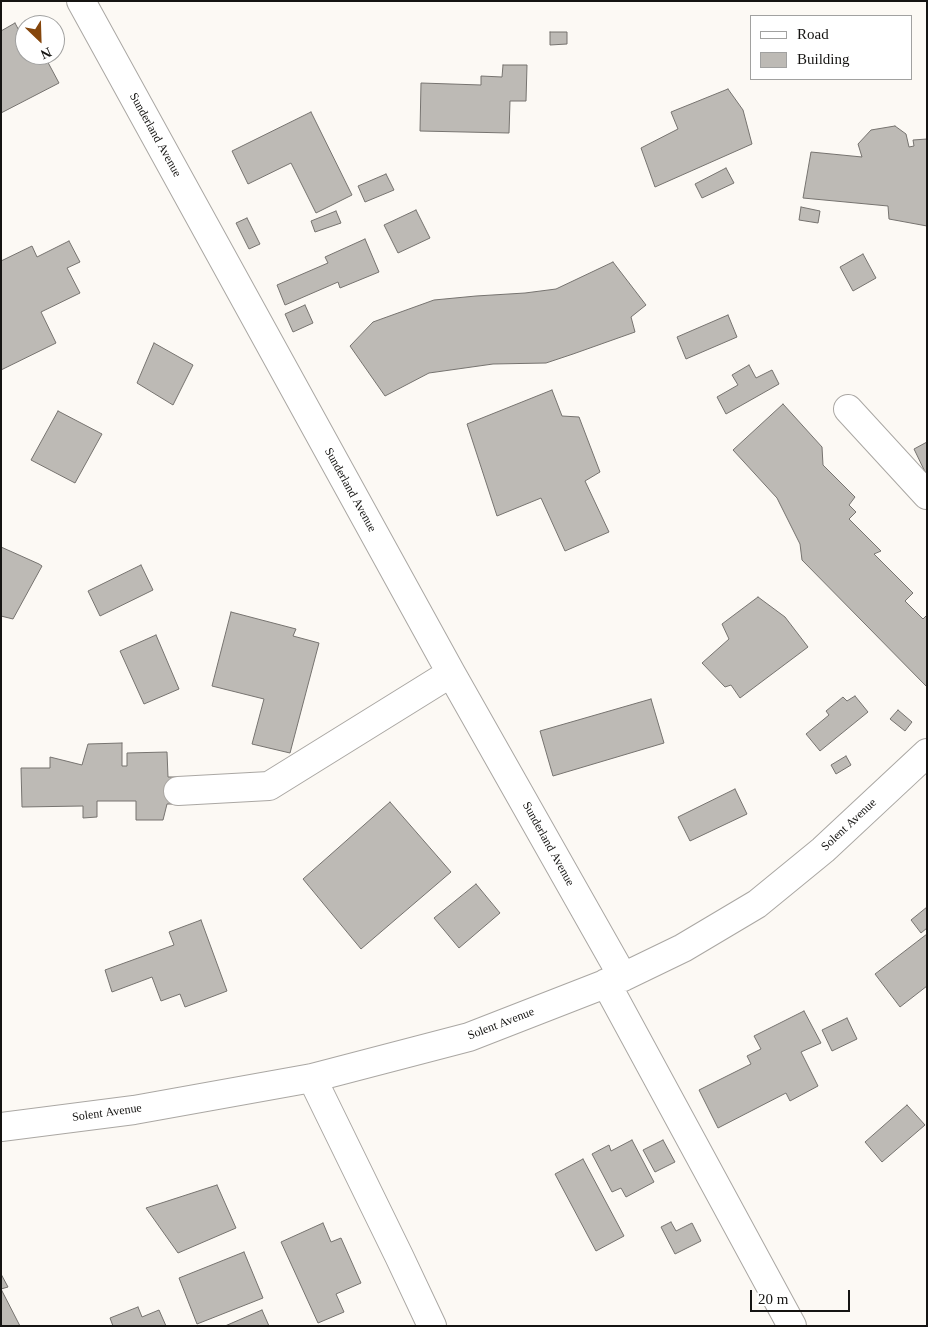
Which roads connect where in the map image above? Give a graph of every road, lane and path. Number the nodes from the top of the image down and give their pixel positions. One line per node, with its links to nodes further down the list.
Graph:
1 (81, 1): 4 (street, Sunderland Avenue)
2 (848, 409): 3 (street)
3 (927, 495)
4 (451, 673): 6 (street); 7 (street, Sunderland Avenue)
5 (927, 753): 7 (street, Solent Avenue)
6 (178, 791)
7 (615, 980): 8 (street, Solent Avenue); 11 (street, Sunderland Avenue)
8 (312, 1078): 9 (street, Solent Avenue); 10 (street)
9 (1, 1128)
10 (432, 1326)
11 (792, 1326)

